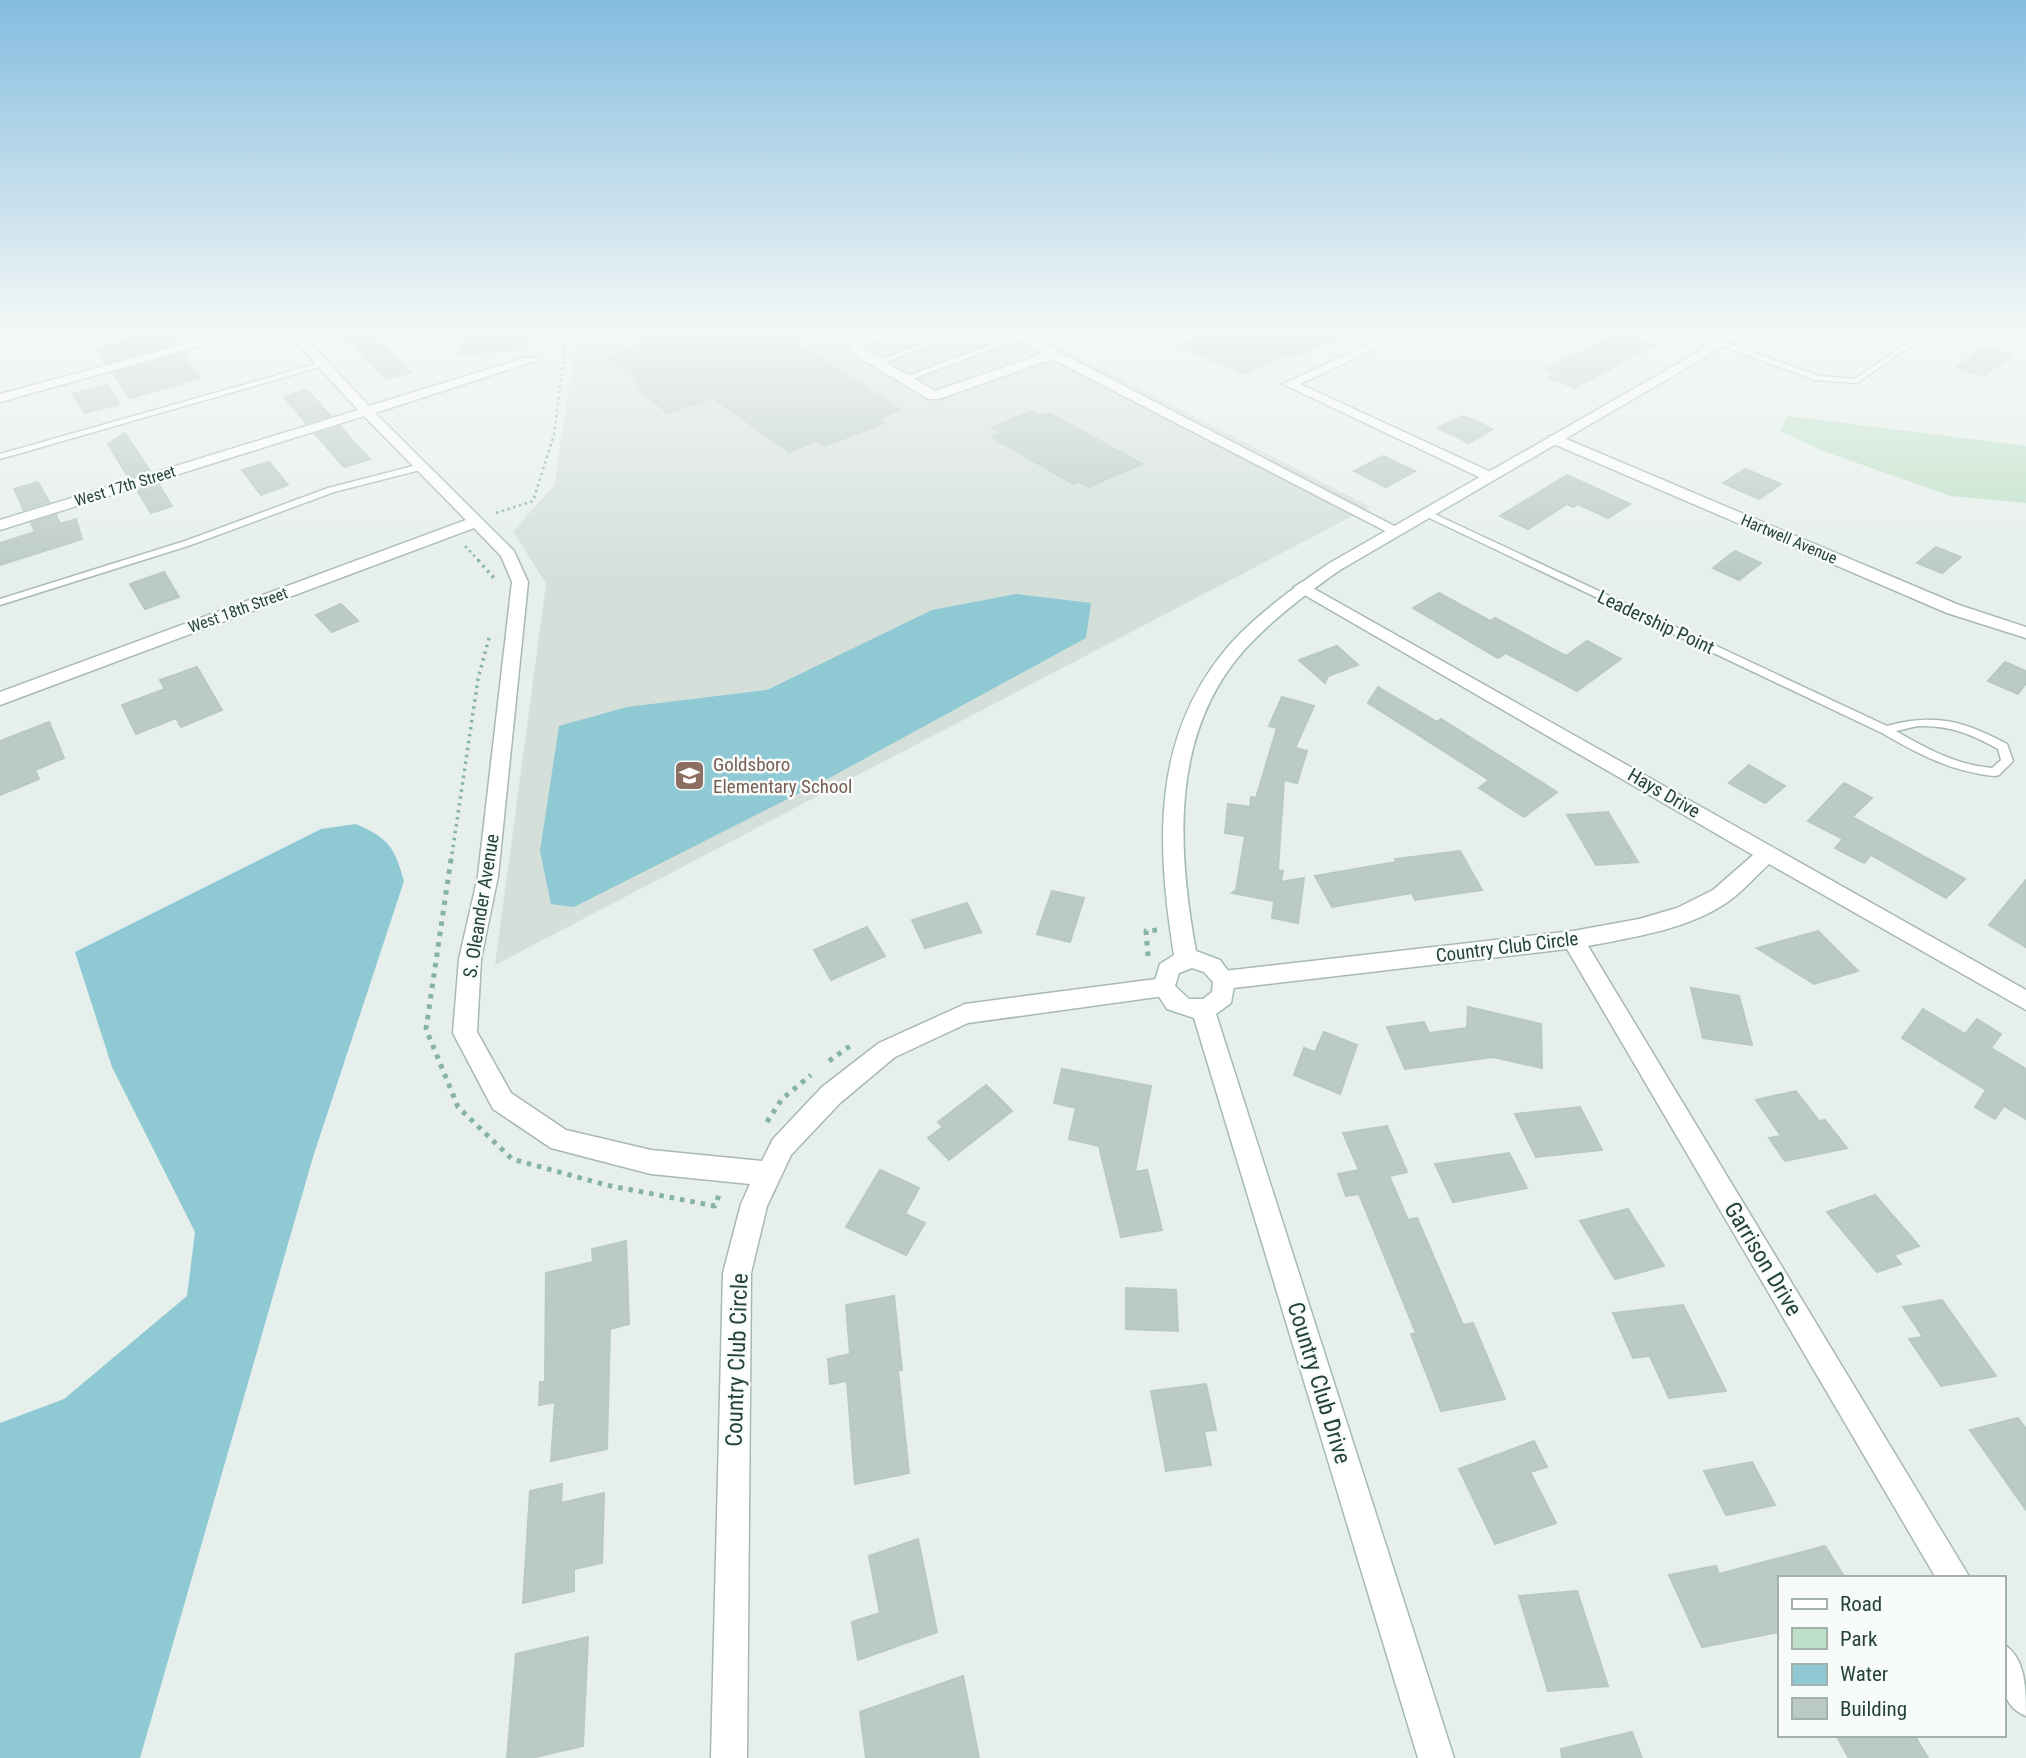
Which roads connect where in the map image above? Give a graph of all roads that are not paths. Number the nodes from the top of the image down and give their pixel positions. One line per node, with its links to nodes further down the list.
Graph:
1 (151, 414): 8 (lane)
2 (356, 414): 12 (street, West 17th Street)
3 (369, 414): 9 (street, S. Oleander Avenue)
4 (1169, 414): 14 (street)
5 (1353, 414): 10 (street)
6 (1599, 414): 7 (street)
7 (1555, 439): 10 (street); 17 (street, Hartwell Avenue)
8 (0, 457)
9 (421, 467): 13 (street, S. Oleander Avenue); 16 (lane)
10 (1488, 477): 11 (street)
11 (1426, 513): 14 (street); 19 (lane, Leadership Point)
12 (0, 525)
13 (480, 526): 18 (street, West 18th Street); 27 (street, S. Oleander Avenue)
14 (1396, 531): 15 (street)
15 (1302, 587): 20 (street, Hays Drive); 22 (street)
16 (0, 602)
17 (2026, 633)
18 (0, 699)
19 (1886, 730): 19 (lane, Leadership Point)
20 (1768, 853): 21 (street, Country Club Circle); 25 (street, Hays Drive)
21 (1573, 940): 23 (street, Country Club Circle); 28 (street, Garrison Drive)
22 (1186, 960): 23 (street); 24 (street)
23 (1224, 980): 26 (street)
24 (1164, 987): 26 (street); 27 (street, Country Club Circle)
25 (2026, 1001)
26 (1203, 1009): 32 (street, Country Club Drive)
27 (768, 1174): 31 (street, Country Club Circle)
28 (1953, 1576)
29 (2005, 1664): 30 (street)
30 (2026, 1699)
31 (730, 1758)
32 (1436, 1758)

